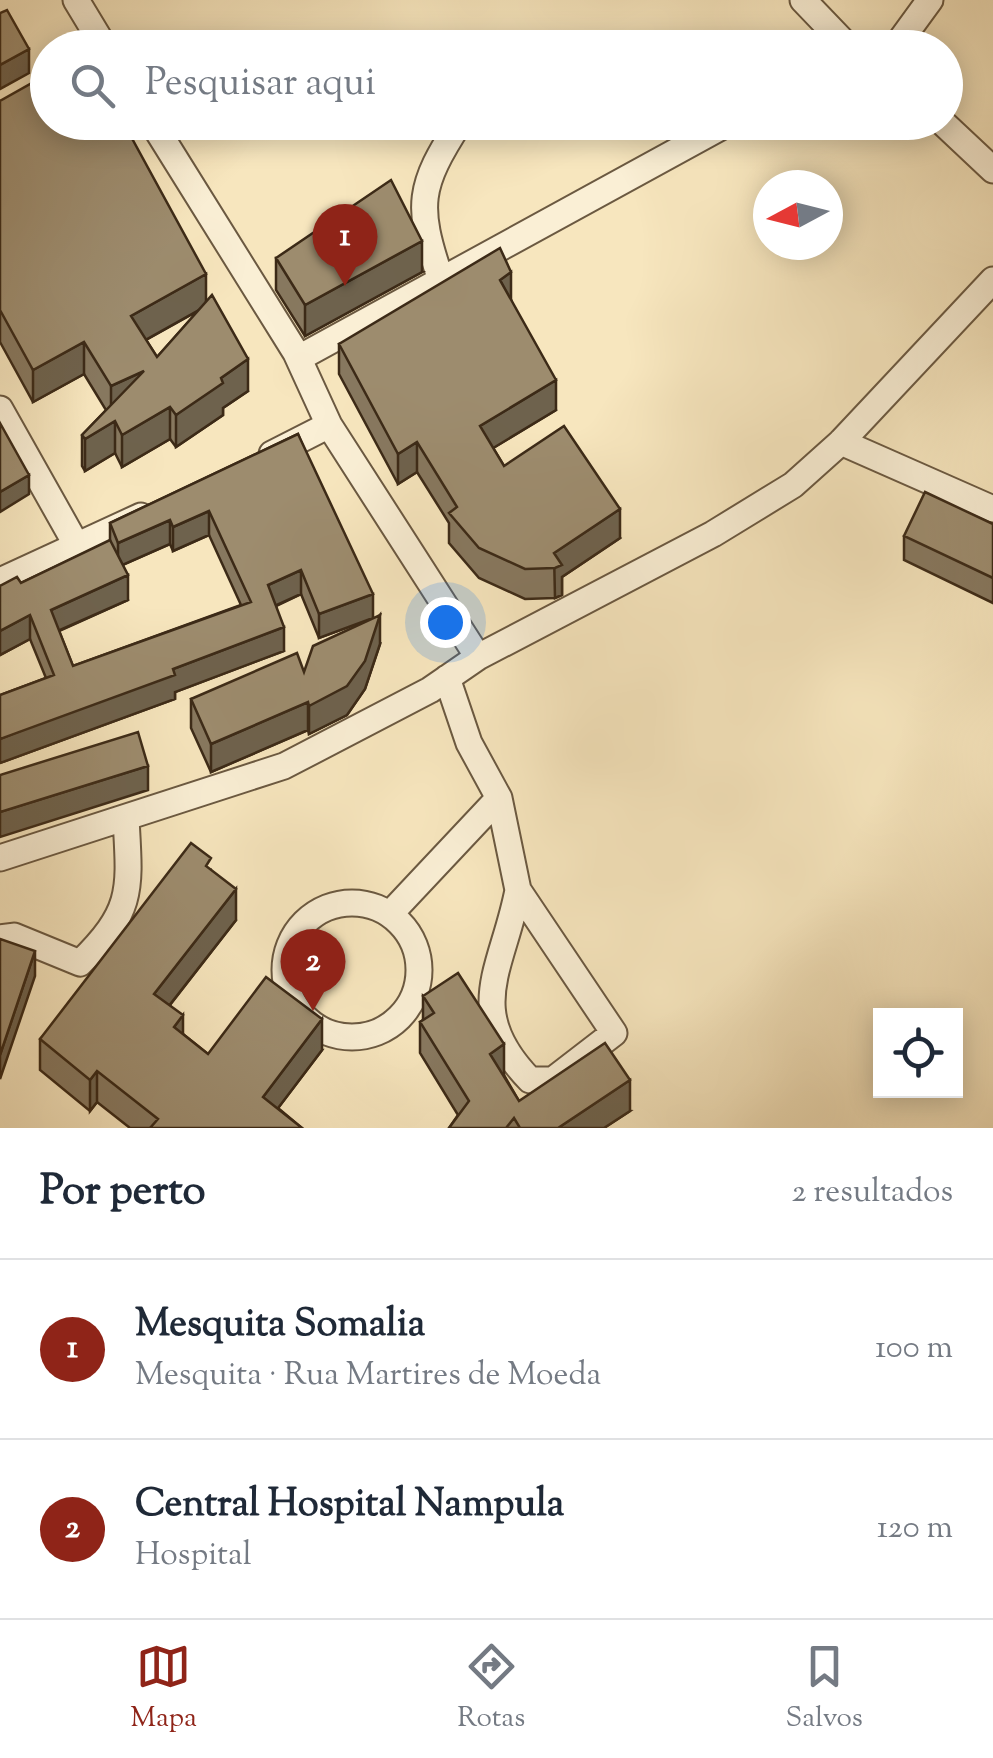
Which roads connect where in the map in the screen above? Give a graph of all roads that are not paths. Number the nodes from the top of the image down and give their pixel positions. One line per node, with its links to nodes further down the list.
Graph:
1 (76, 0): 4 (street)
2 (802, 0): 5 (street)
3 (930, 0): 6 (street)
4 (95, 30)
5 (831, 30)
6 (908, 30)
7 (163, 140): 14 (street)
8 (448, 140): 12 (street)
9 (697, 140): 12 (street)
10 (961, 140): 11 (street)
11 (993, 170)
12 (440, 278): 14 (street)
13 (993, 280): 17 (street)
14 (299, 358): 16 (street)
15 (0, 410): 21 (street)
16 (329, 425): 18 (street); 23 (street)
17 (840, 442): 20 (street); 23 (street)
18 (256, 462)
19 (166, 504): 21 (street)
20 (993, 509)
21 (77, 546): 22 (street)
22 (0, 581)
23 (478, 656): 24 (street)
24 (447, 678): 25 (street); 26 (street)
25 (499, 798): 28 (street); 29 (street)
26 (126, 818): 27 (street); 30 (street)
27 (0, 858)
28 (518, 890): 28 (street)
29 (390, 914): 29 (street)
30 (0, 938)

